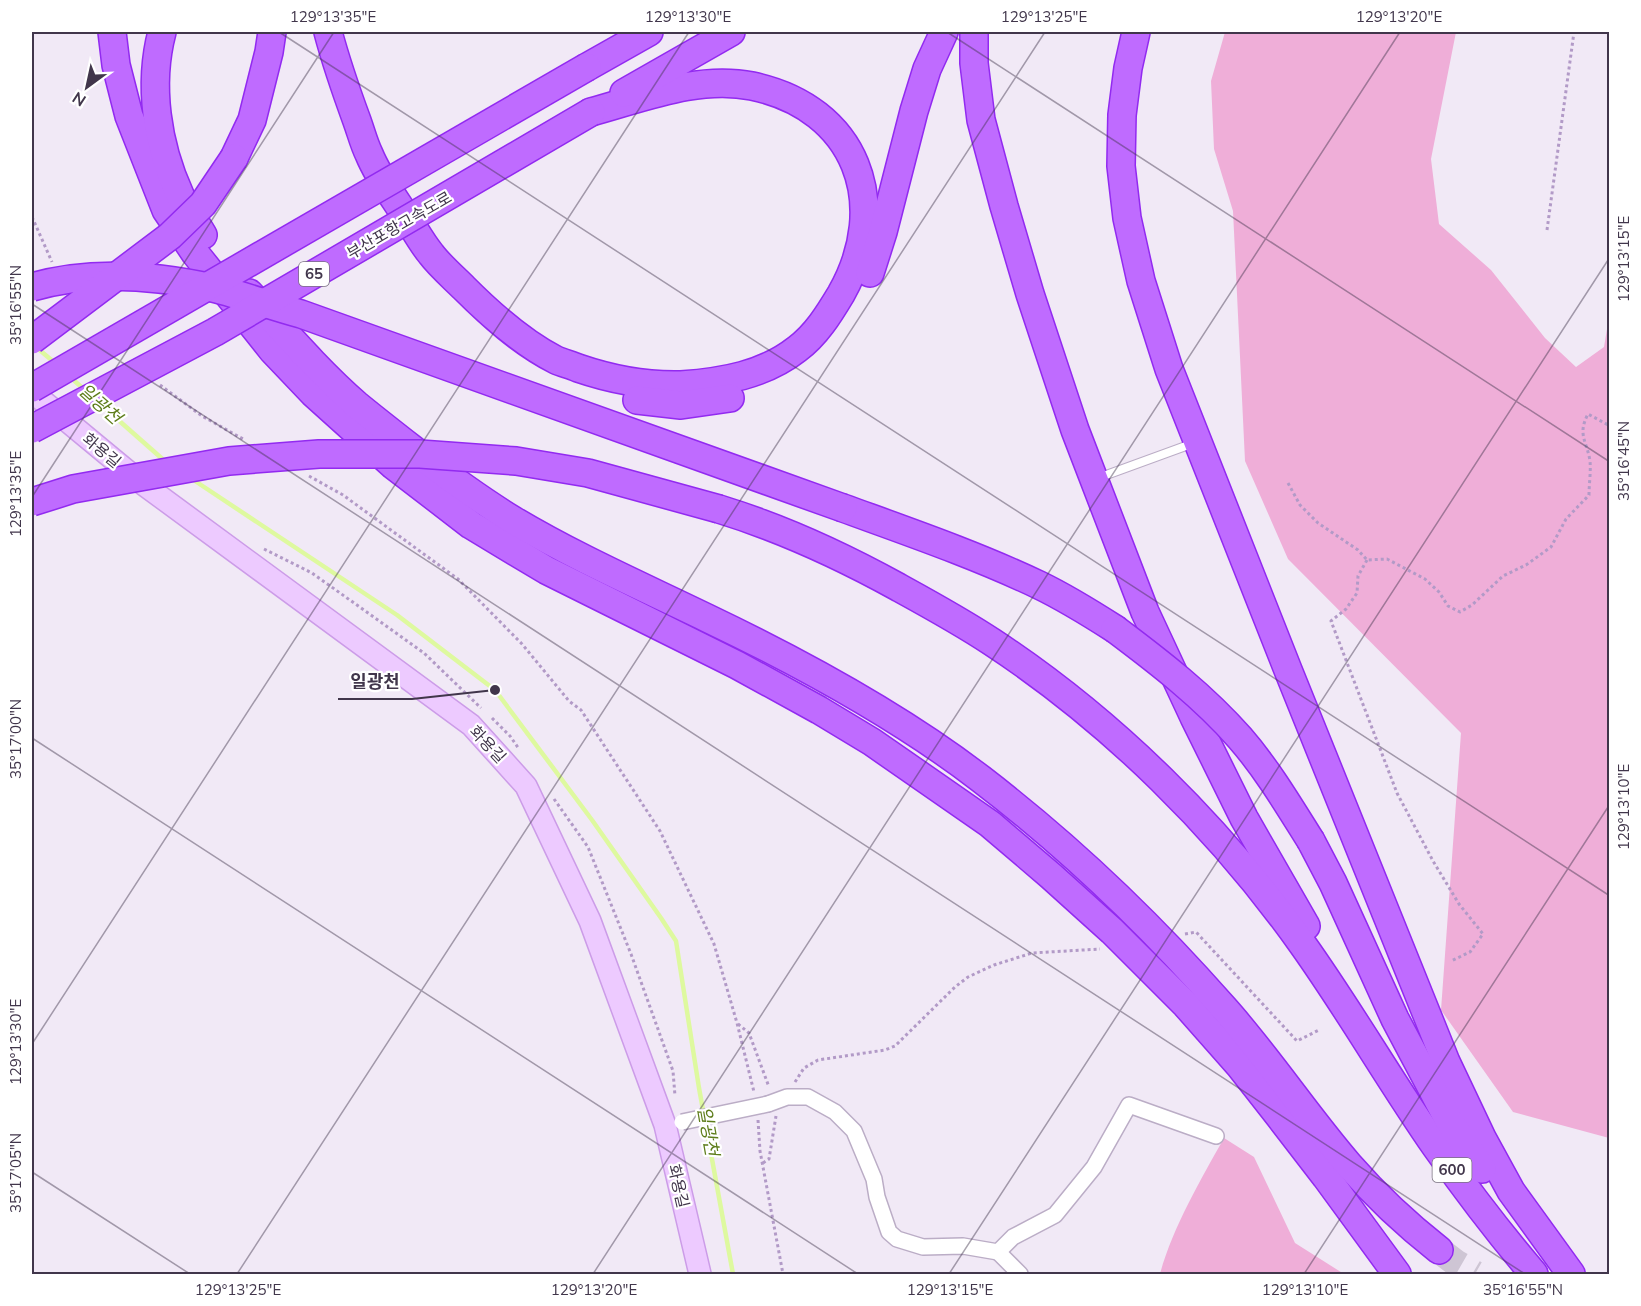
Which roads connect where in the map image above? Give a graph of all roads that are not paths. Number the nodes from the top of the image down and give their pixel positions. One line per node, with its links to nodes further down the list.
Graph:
1 (112, 32): 26 (highway)
2 (162, 32): 22 (highway)
3 (272, 32): 13 (highway, bridge)
4 (311, 32): 8 (highway)
5 (328, 32): 11 (highway)
6 (649, 32): 14 (highway, 65, bridge)
7 (731, 32): 11 (highway, 부산포항고속도로 / 65)
8 (944, 32)
9 (974, 32): 17 (highway)
10 (1136, 32): 16 (highway)
11 (591, 112): 15 (highway, 부산포항고속도로 / 65, bridge)
12 (32, 287): 28 (highway, bridge)
13 (32, 340)
14 (32, 390): 20 (main road, 화용길)
15 (32, 429)
16 (1198, 442): 17 (lane); 29 (highway)
17 (1094, 479): 19 (highway)
18 (32, 502): 19 (highway, bridge)
19 (1378, 1059): 27 (highway, 600)
20 (674, 1124): 23 (street, bridge); 24 (main road, 화용길)
21 (1216, 1136): 23 (street)
22 (1439, 1250)
23 (998, 1252): 25 (street)
24 (700, 1275)
25 (1020, 1275)
26 (1397, 1275)
27 (1534, 1275)
28 (1563, 1275)
29 (1571, 1275)

